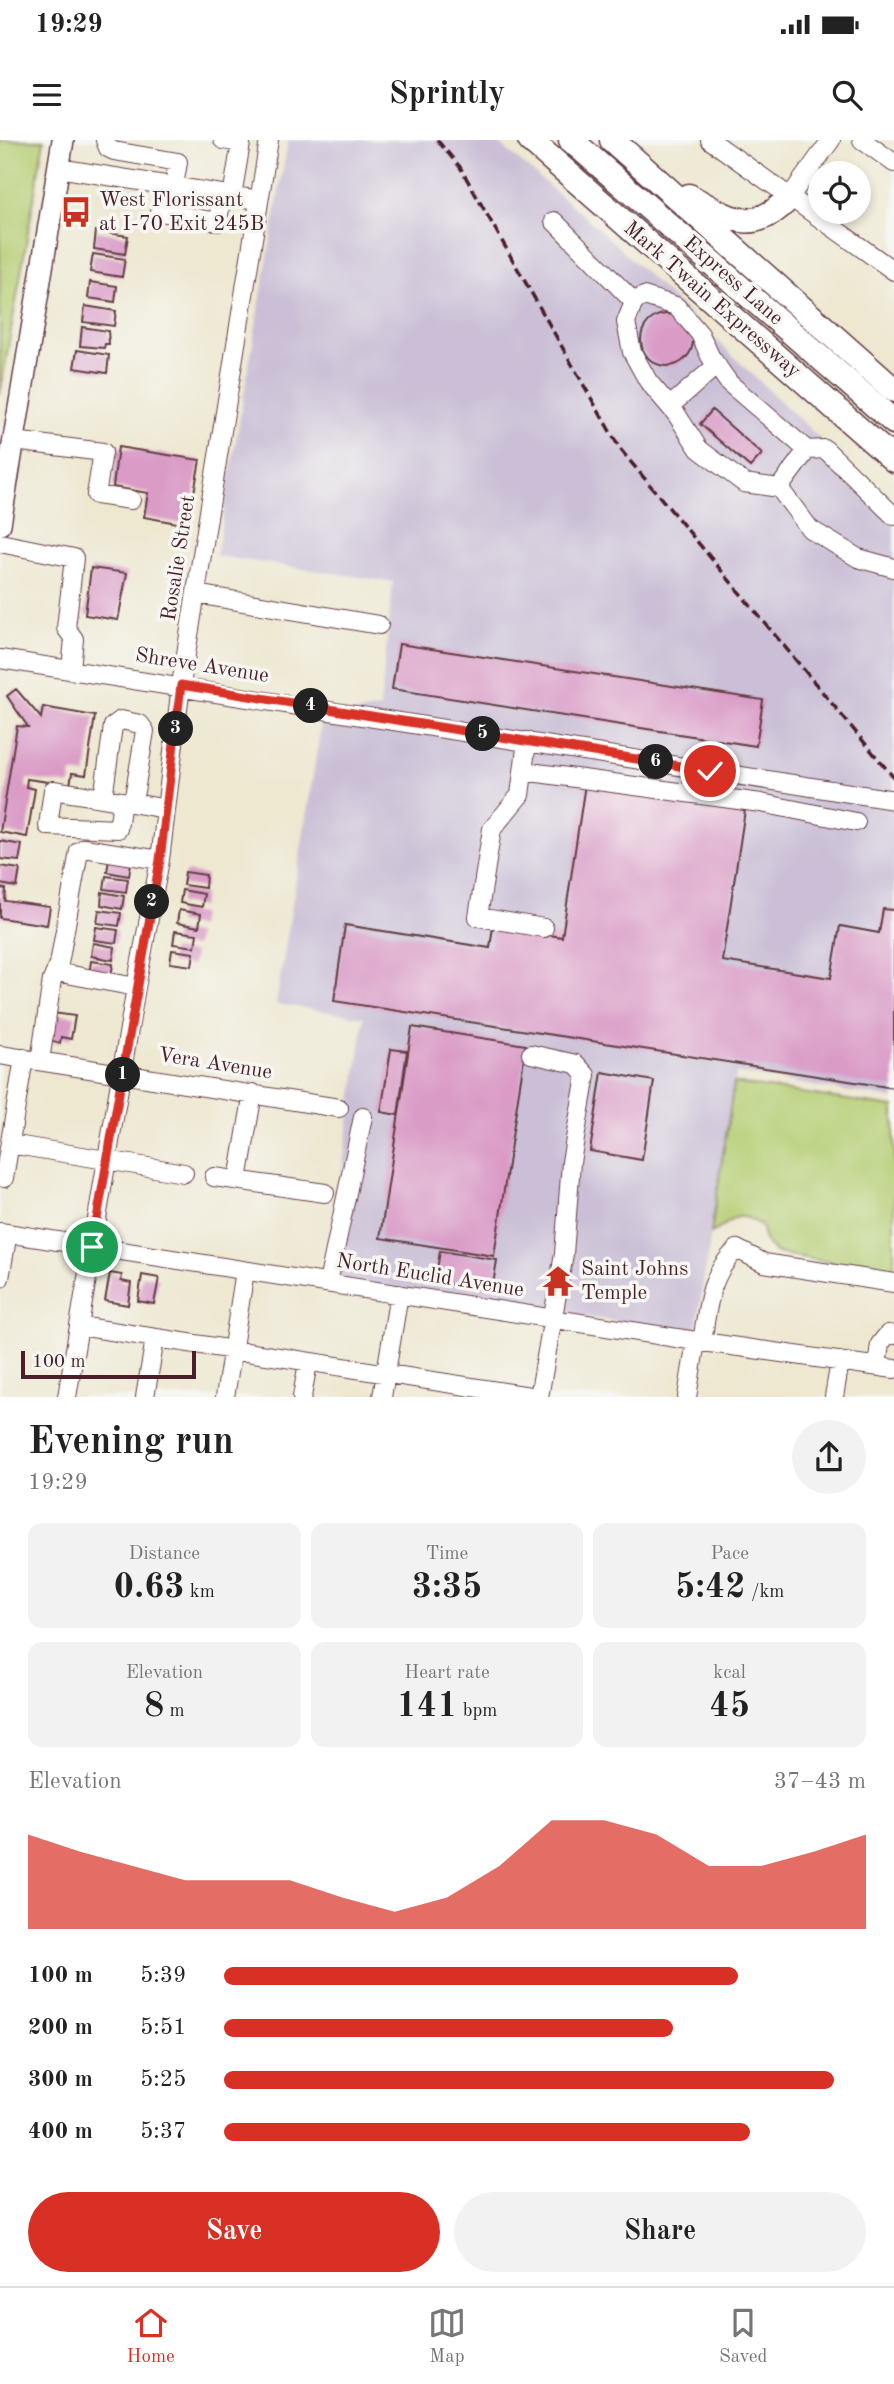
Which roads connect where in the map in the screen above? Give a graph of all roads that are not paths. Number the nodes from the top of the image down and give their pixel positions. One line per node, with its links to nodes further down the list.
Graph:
1 (63, 140): 12 (main road)
2 (223, 140): 15 (street)
3 (269, 140): 17 (street, Rosalie Street)
4 (530, 140): 27 (highway, Mark Twain Expressway)
5 (571, 140): 24 (highway, Express Lane)
6 (612, 140): 13 (highway)
7 (710, 140): 16 (street)
8 (831, 140): 16 (street)
9 (862, 140): 11 (street)
10 (112, 144): 14 (street)
11 (894, 163)
12 (58, 168): 14 (street); 25 (main road)
13 (653, 176): 16 (highway); 22 (highway)
14 (169, 186): 15 (street); 15 (street)
15 (227, 195): 17 (street)
16 (789, 198): 19 (street)
17 (259, 200): 34 (street, Rosalie Street)
18 (554, 221): 20 (street)
19 (894, 271)
20 (634, 302): 21 (street); 23 (street)
21 (717, 365): 23 (street); 26 (street)
22 (894, 390)
23 (670, 406): 28 (street)
24 (894, 422)
25 (14, 441): 29 (street); 31 (main road)
26 (807, 450): 28 (street); 30 (street)
27 (894, 460)
28 (779, 488): 33 (street)
29 (131, 500)
30 (894, 516)
31 (0, 524)
32 (0, 543): 37 (street)
33 (894, 568)
34 (196, 594): 35 (street); 38 (street, Rosalie Street)
35 (379, 625)
36 (0, 659): 37 (street, Shreve Avenue)
37 (71, 669): 38 (street, Shreve Avenue)
38 (181, 685): 39 (street, Shreve Avenue); 44 (street, Rosalie Street)
39 (527, 741): 40 (street); 42 (street, Shreve Avenue)
40 (523, 771): 45 (street); 47 (street)
41 (103, 798): 43 (street); 43 (street); 43 (street)
42 (894, 800)
43 (128, 802): 44 (street)
44 (166, 809): 46 (street, Rosalie Street)
45 (856, 822)
46 (160, 860): 48 (street); 49 (street, Rosalie Street)
47 (544, 928)
48 (56, 972): 49 (street); 52 (street)
49 (136, 987): 53 (street, Rosalie Street)
50 (531, 1054): 71 (street)
51 (0, 1055): 52 (street, Vera Avenue)
52 (32, 1060): 53 (street, Vera Avenue); 57 (street)
53 (123, 1073): 54 (street, Vera Avenue); 58 (street, Rosalie Street)
54 (253, 1093): 55 (street, Vera Avenue); 62 (street)
55 (339, 1108)
56 (363, 1117): 68 (street)
57 (10, 1144): 58 (street); 61 (street)
58 (107, 1161): 59 (street); 65 (street, Rosalie Street)
59 (184, 1173)
60 (214, 1177): 62 (street)
61 (4, 1178)
62 (238, 1180): 63 (street)
63 (325, 1193)
64 (4, 1233): 65 (street, North Euclid Avenue); 67 (street)
65 (92, 1247): 66 (street, North Euclid Avenue); 72 (street, Rosalie Street)
66 (245, 1271): 68 (street, North Euclid Avenue); 76 (street)
67 (0, 1278)
68 (328, 1283): 70 (street, North Euclid Avenue)
69 (894, 1283): 75 (street)
70 (399, 1294): 71 (street, North Euclid Avenue); 80 (street)
71 (552, 1319): 75 (street, North Euclid Avenue); 87 (street)
72 (79, 1326): 74 (street); 82 (street, Rosalie Street)
73 (894, 1335): 79 (street)
74 (155, 1339): 76 (street); 83 (street)
75 (699, 1341): 77 (street, North Euclid Avenue); 88 (street)
76 (233, 1351): 78 (street); 84 (street)
77 (840, 1361): 79 (street, North Euclid Avenue); 89 (street)
78 (308, 1362): 80 (street); 85 (street)
79 (885, 1367)
80 (386, 1373): 81 (street); 86 (street)
81 (460, 1391): 87 (street)
82 (67, 1397)
83 (145, 1397)
84 (225, 1397)
85 (302, 1397)
86 (382, 1397)
87 (538, 1397)
88 (687, 1397)
89 (834, 1397)

